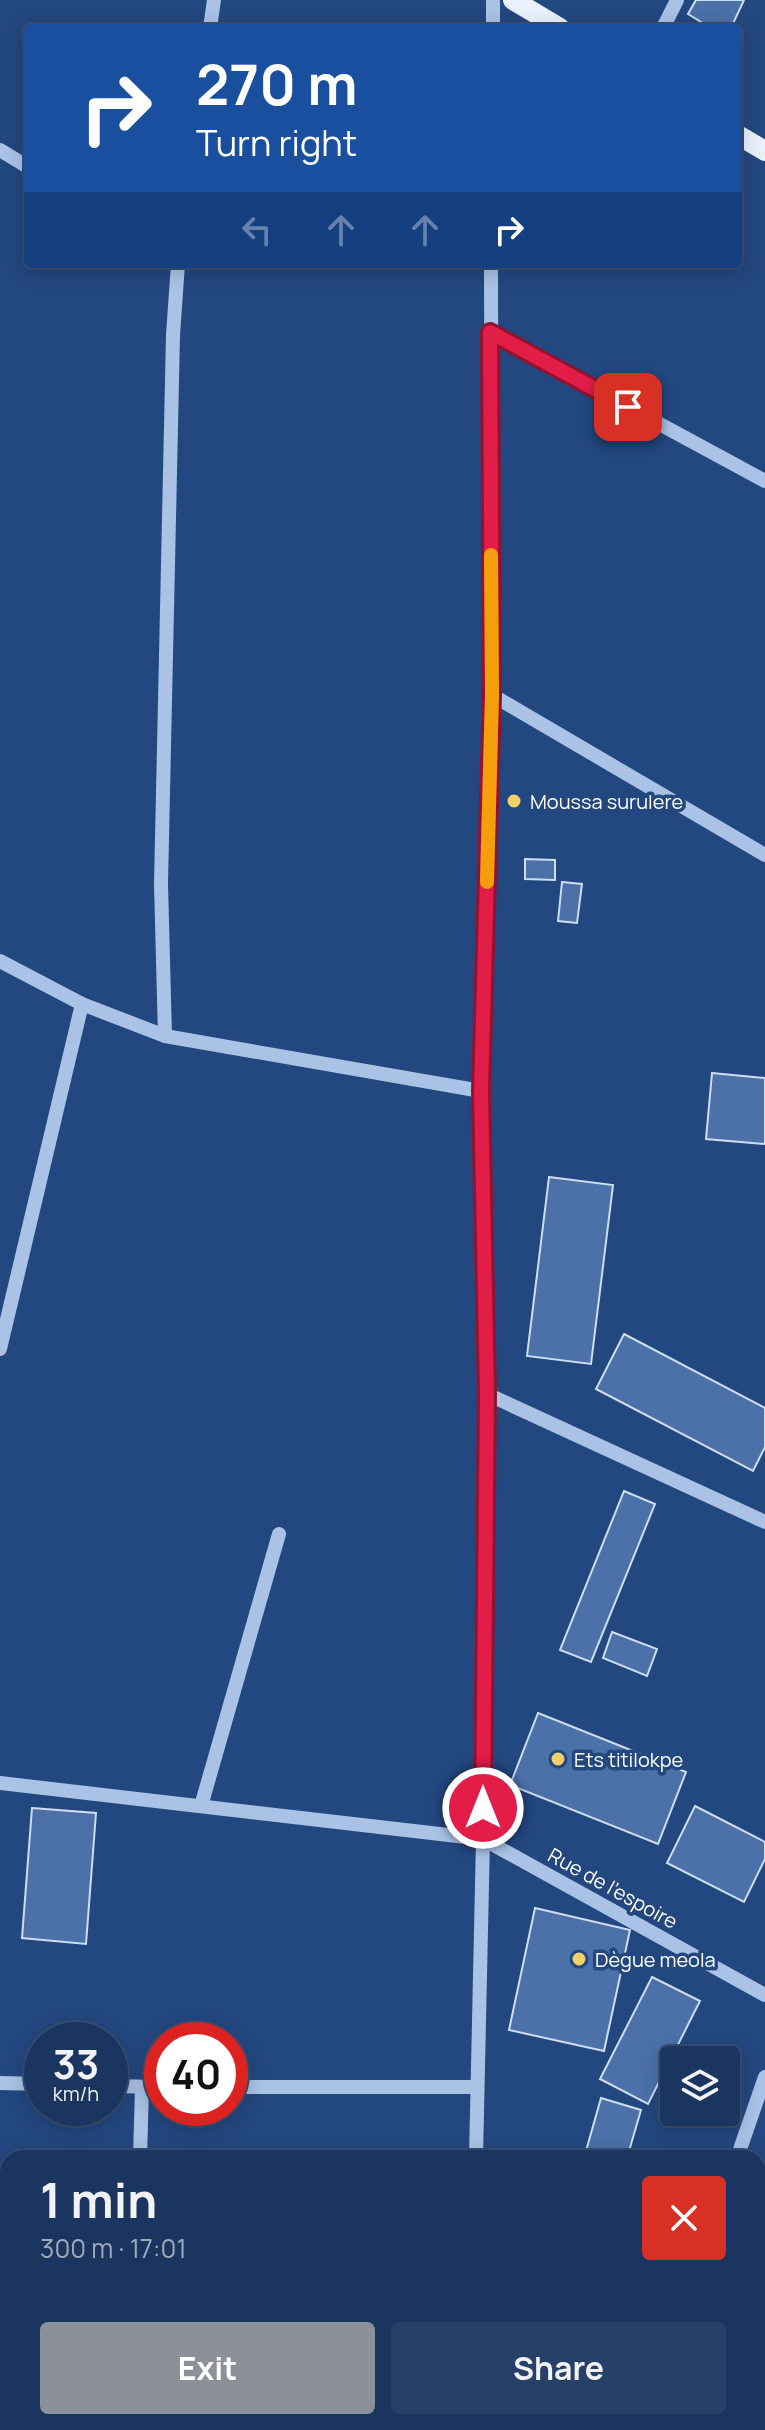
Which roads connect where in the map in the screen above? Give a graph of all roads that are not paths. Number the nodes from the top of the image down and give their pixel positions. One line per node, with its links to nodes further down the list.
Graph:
1 (214, 0): 5 (street)
2 (493, 0): 6 (street)
3 (513, 0): 7 (main road)
4 (677, 0): 8 (street)
5 (211, 24)
6 (493, 24)
7 (553, 24)
8 (665, 24)
9 (742, 137): 11 (main road)
10 (0, 150): 12 (street)
11 (765, 151)
12 (24, 165)
13 (178, 268): 21 (street)
14 (491, 268): 15 (street)
15 (490, 332): 16 (street); 17 (street)
16 (765, 481)
17 (492, 695): 18 (street); 22 (street)
18 (765, 855)
19 (0, 961): 20 (street)
20 (82, 1004): 21 (street); 23 (street)
21 (165, 1036): 22 (street)
22 (481, 1091): 24 (street)
23 (0, 1349)
24 (487, 1394): 25 (street); 29 (street)
25 (765, 1522)
26 (279, 1534): 28 (street)
27 (0, 1783): 28 (street)
28 (201, 1806): 29 (street)
29 (483, 1839): 30 (street, Rue de l'espoire); 37 (street)
30 (765, 1995)
31 (765, 2077): 40 (street)
32 (0, 2083): 33 (street)
33 (24, 2084)
34 (128, 2087): 35 (street)
35 (142, 2087): 38 (street)
36 (248, 2087): 37 (street)
37 (477, 2087): 39 (street)
38 (140, 2150)
39 (476, 2150)
40 (740, 2150)

